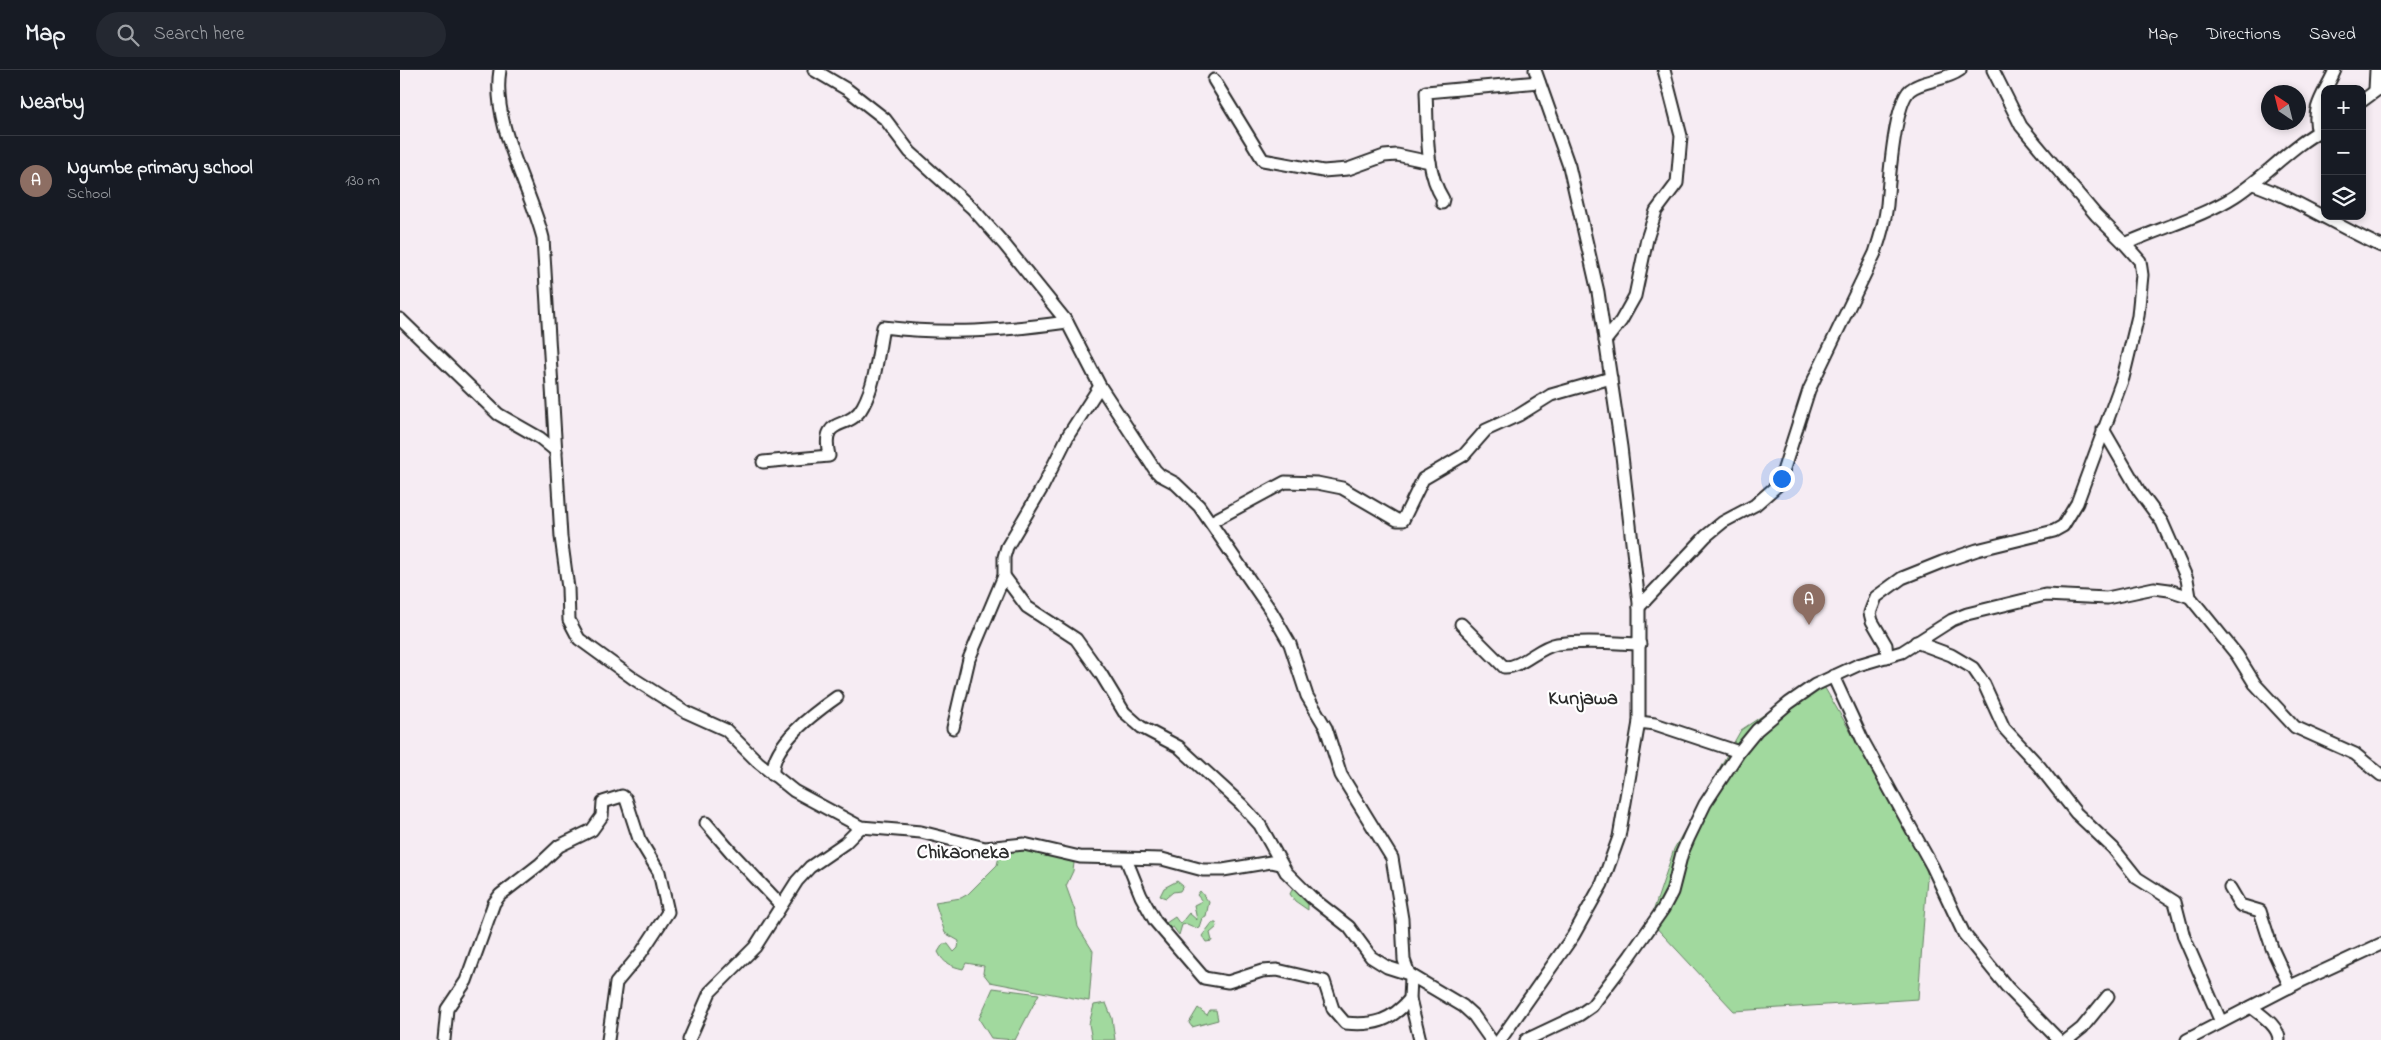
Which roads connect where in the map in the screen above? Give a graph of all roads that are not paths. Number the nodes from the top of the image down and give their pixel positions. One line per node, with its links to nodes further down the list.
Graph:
1 (500, 70): 27 (street)
2 (814, 70): 22 (street)
3 (1535, 70): 10 (street)
4 (1664, 70): 23 (street)
5 (1960, 70): 32 (street)
6 (1993, 70): 19 (street)
7 (2335, 70): 11 (street)
8 (2376, 70): 12 (street)
9 (1214, 80): 16 (street)
10 (1539, 82): 16 (street); 23 (street)
11 (2328, 85)
12 (2378, 89): 14 (street)
13 (2321, 98): 15 (street)
14 (2366, 98)
15 (2321, 130): 17 (street)
16 (1430, 162): 18 (street)
17 (2253, 184): 19 (street); 20 (street)
18 (1442, 203)
19 (2126, 244): 26 (street)
20 (2381, 246)
21 (400, 319): 27 (street)
22 (1067, 322): 25 (street); 28 (street)
23 (1606, 341): 24 (street)
24 (1611, 378): 29 (street); 32 (street)
25 (1100, 386): 29 (street); 30 (street)
26 (2103, 429): 31 (street); 36 (street)
27 (556, 451): 42 (street)
28 (763, 462)
29 (1211, 522): 51 (street)
30 (1004, 576): 40 (street); 47 (street)
31 (2190, 597): 34 (street); 43 (street)
32 (1639, 607): 35 (street)
33 (1461, 624): 35 (street)
34 (1916, 642): 36 (street); 56 (street)
35 (1640, 644): 39 (street)
36 (1887, 657): 37 (street)
37 (1834, 676): 41 (street); 64 (street)
38 (837, 697): 42 (street)
39 (1640, 722): 41 (street); 62 (street)
40 (953, 728)
41 (1738, 752): 63 (street)
42 (773, 775): 45 (street)
43 (2381, 775)
44 (706, 823): 49 (street)
45 (861, 827): 46 (street); 49 (street)
46 (1126, 859): 47 (street); 54 (street)
47 (1280, 864): 51 (street)
48 (2230, 888): 52 (street)
49 (781, 905): 59 (street)
50 (2381, 944): 52 (street)
51 (1410, 976): 54 (street); 61 (street)
52 (2290, 987): 55 (street)
53 (2108, 996): 65 (street)
54 (1410, 999): 60 (street)
55 (2251, 1007): 56 (street); 67 (street)
56 (2221, 1022): 66 (street)
57 (444, 1040): 58 (street)
58 (608, 1040)
59 (689, 1040)
60 (1420, 1040)
61 (1491, 1040)
62 (1500, 1040)
63 (1526, 1040)
64 (2059, 1040)
65 (2067, 1040)
66 (2188, 1040)
67 (2279, 1040)

